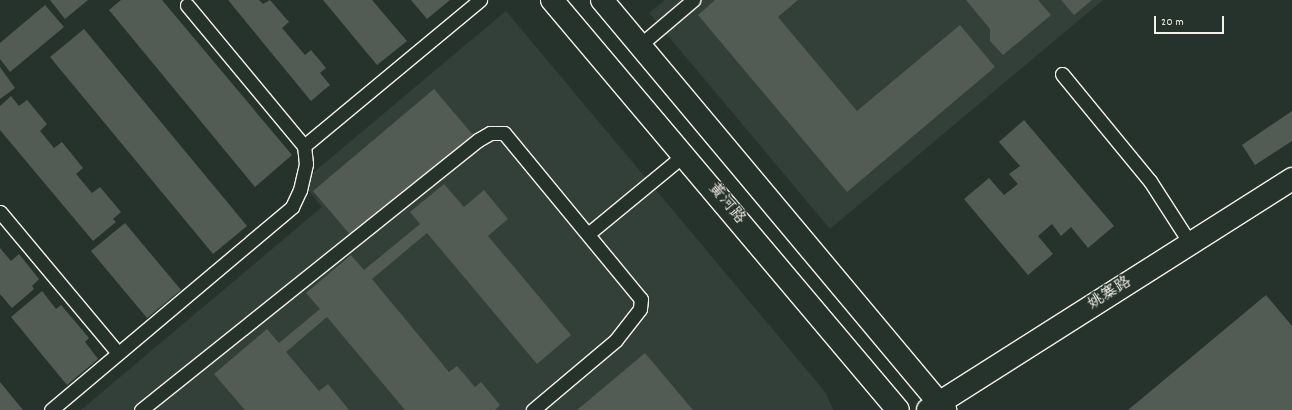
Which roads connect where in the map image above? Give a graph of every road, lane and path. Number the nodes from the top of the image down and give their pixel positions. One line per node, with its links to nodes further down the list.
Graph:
1 (480, 0): 8 (lane)
2 (552, 0): 9 (main road, 黄河路)
3 (602, 0): 6 (main road)
4 (693, 0): 6 (lane)
5 (187, 5): 8 (lane)
6 (640, 45): 15 (main road)
7 (1062, 74): 13 (lane)
8 (304, 146): 14 (lane)
9 (684, 155): 12 (lane); 19 (main road, 黄河路)
10 (1292, 179): 13 (main road, 姚寨路)
11 (0, 212): 14 (lane)
12 (588, 234): 17 (lane); 18 (lane)
13 (1190, 243): 15 (main road, 姚寨路)
14 (118, 353): 16 (lane)
15 (937, 408)
16 (51, 410)
17 (141, 410)
18 (533, 410)
19 (898, 410)

